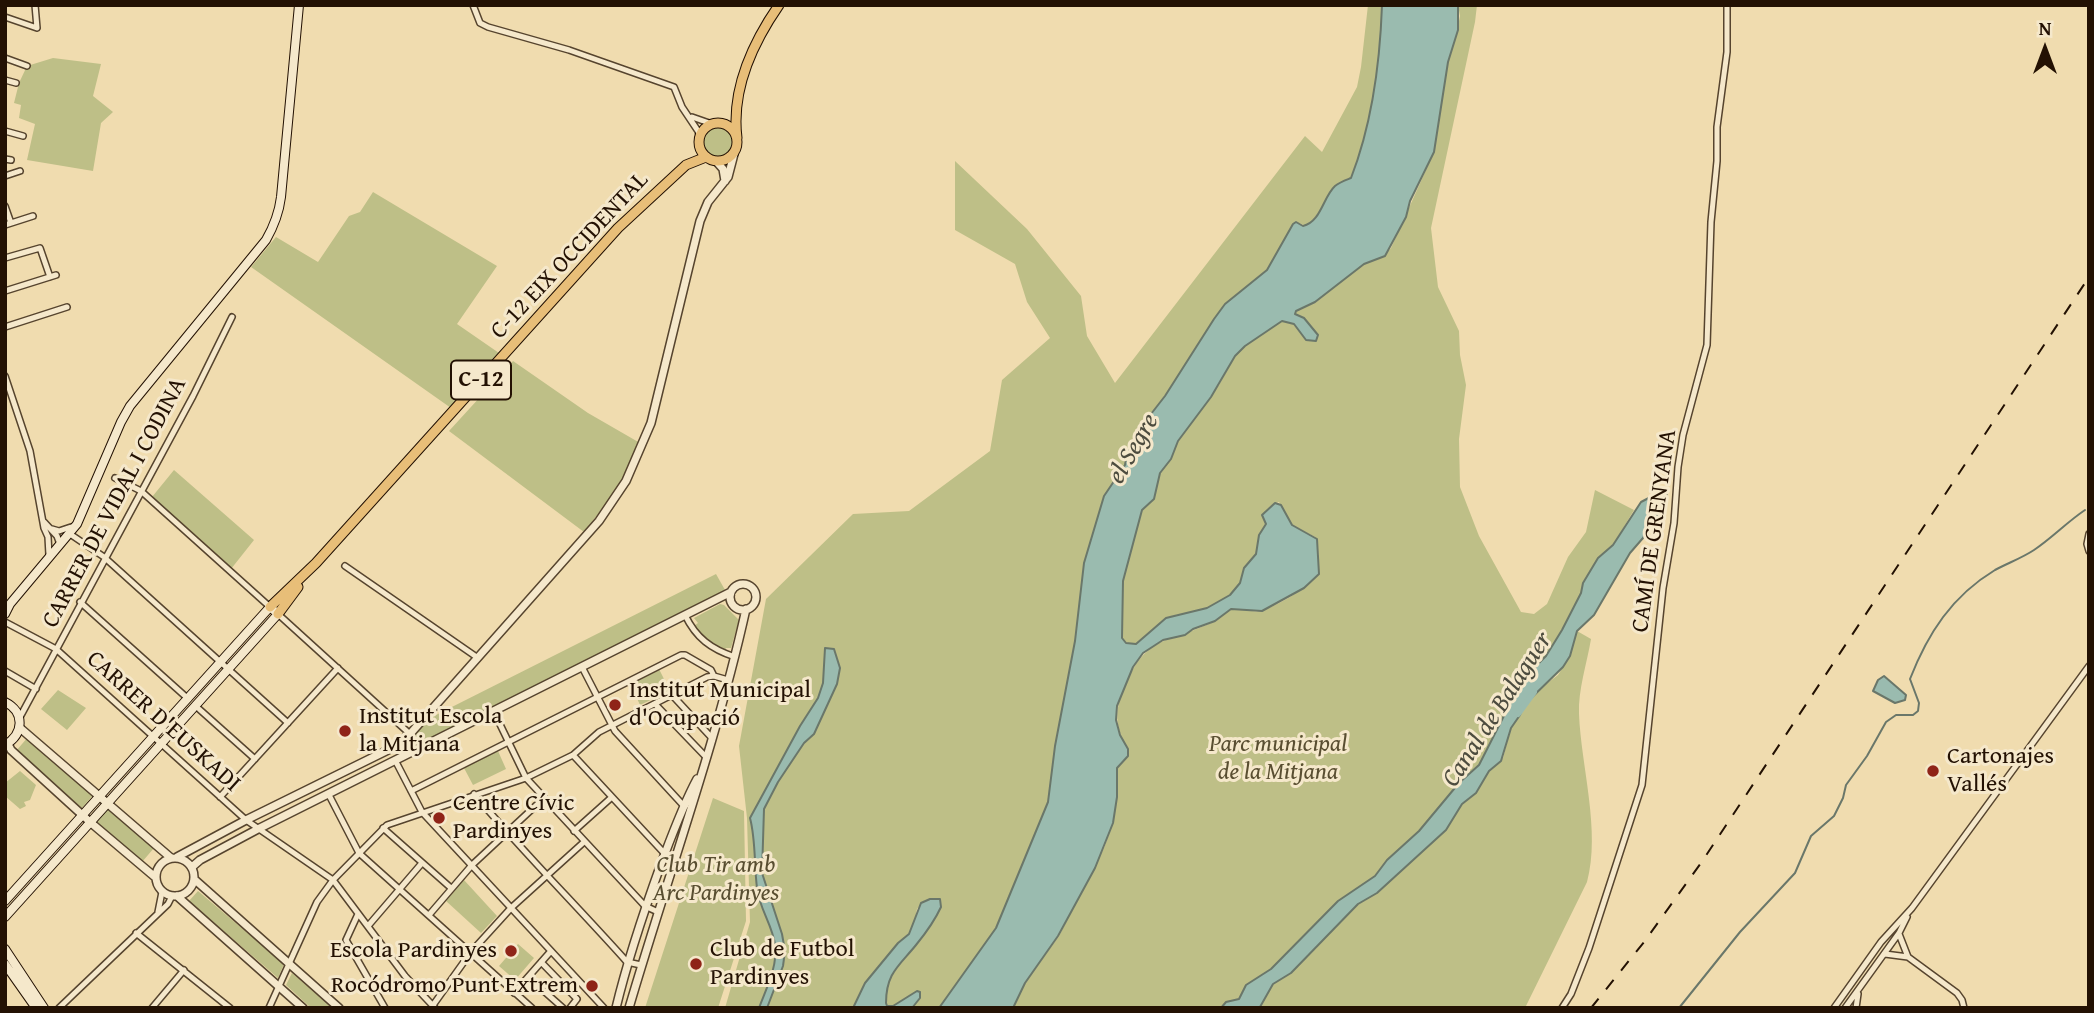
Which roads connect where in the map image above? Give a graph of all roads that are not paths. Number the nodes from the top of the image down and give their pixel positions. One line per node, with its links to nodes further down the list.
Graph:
1 (35, 5): 6 (street)
2 (299, 5): 36 (main road)
3 (473, 5): 12 (street)
4 (779, 5): 11 (main road)
5 (1727, 5): 165 (street, CAMÍ DE GRENYANA)
6 (5, 17)
7 (5, 58): 8 (street)
8 (27, 66)
9 (5, 80): 10 (street)
10 (16, 83)
11 (736, 106): 13 (main road); 16 (main road)
12 (689, 115): 13 (street); 17 (street)
13 (716, 124): 16 (main road); 17 (main road)
14 (5, 131): 15 (street)
15 (23, 136)
16 (737, 138): 18 (main road)
17 (699, 141): 19 (main road); 20 (main road)
18 (734, 154): 19 (main road); 23 (street)
19 (711, 159): 20 (main road); 23 (street)
20 (686, 165): 49 (main road, C-12 EIX OCCIDENTAL / C-12)
21 (20, 171): 22 (street)
22 (5, 176)
23 (725, 183): 55 (street)
24 (5, 206): 26 (street)
25 (33, 216): 26 (street)
26 (8, 224)
27 (5, 258): 28 (street)
28 (5, 291)
29 (67, 307): 31 (street)
30 (232, 317): 34 (street, CARRER DE VIDAL I CODINA)
31 (5, 327)
32 (5, 376): 35 (street)
33 (115, 478): 34 (street)
34 (141, 491): 43 (street, CARRER DE VIDAL I CODINA); 49 (street)
35 (44, 522): 37 (street); 40 (street)
36 (77, 524): 37 (street); 38 (main road)
37 (51, 529): 41 (street)
38 (70, 534): 41 (main road); 43 (street)
39 (2089, 534): 42 (street)
40 (48, 537): 41 (street); 44 (street)
41 (61, 545): 44 (main road)
42 (2089, 551)
43 (104, 557): 47 (street, CARRER DE VIDAL I CODINA); 56 (street)
44 (48, 560): 50 (main road)
45 (345, 566): 55 (street)
46 (728, 596): 48 (street); 48 (street); 51 (street)
47 (80, 602): 53 (street, CARRER DE VIDAL I CODINA); 66 (street)
48 (746, 609): 54 (street)
49 (274, 610): 56 (main road); 59 (street); 60 (main road)
50 (5, 614)
51 (685, 615): 54 (street); 58 (street)
52 (5, 622): 53 (street, CARRER D'EUSKADI)
53 (56, 649): 64 (street, CARRER DE VIDAL I CODINA); 77 (street, CARRER D'EUSKADI)
54 (735, 657): 63 (street)
55 (478, 658): 76 (street)
56 (220, 662): 60 (street); 77 (main road)
57 (2089, 666): 125 (street)
58 (582, 667): 67 (street); 71 (street)
59 (338, 668): 73 (street); 76 (street)
60 (228, 669): 73 (street); 81 (main road)
61 (5, 671): 64 (street)
62 (715, 676): 63 (street); 65 (street); 67 (street)
63 (729, 680): 78 (street)
64 (36, 689): 72 (street, CARRER DE VIDAL I CODINA)
65 (672, 695): 69 (street); 78 (street)
66 (185, 696)
67 (598, 698): 74 (street); 79 (street)
68 (5, 702): 72 (main road)
69 (655, 704): 74 (street); 84 (street)
70 (199, 709): 85 (street)
71 (494, 712): 79 (street); 86 (street)
72 (17, 713): 75 (main road)
73 (288, 723): 85 (street)
74 (612, 725): 83 (street); 97 (street)
75 (20, 728): 80 (main road); 92 (street)
76 (411, 734): 82 (street)
77 (153, 737): 81 (street, CARRER D'EUSKADI); 92 (main road)
78 (711, 737): 84 (street)
79 (509, 743): 88 (street); 89 (street)
80 (7, 744): 100 (street)
81 (161, 744): 93 (street, CARRER D'EUSKADI); 96 (main road)
82 (390, 750): 86 (street); 101 (street)
83 (573, 754): 88 (street); 94 (street)
84 (706, 757): 87 (street)
85 (255, 759): 93 (street)
86 (396, 760): 89 (street); 91 (street)
87 (702, 770): 97 (street); 98 (street)
88 (526, 778): 90 (street); 95 (street)
89 (411, 791): 99 (street)
90 (474, 794): 99 (street); 106 (street)
91 (329, 795): 104 (street); 108 (street)
92 (98, 797): 96 (street); 100 (main road)
93 (220, 797): 101 (street, CARRER D'EUSKADI)
94 (611, 797): 105 (street); 109 (street)
95 (544, 798): 105 (street); 106 (street)
96 (106, 804): 102 (main road); 110 (street)
97 (683, 805): 98 (street); 109 (street)
98 (692, 806): 127 (street)
99 (422, 812): 103 (street); 112 (street)
100 (82, 815): 102 (street); 122 (main road)
101 (247, 820): 104 (street, CARRER D'EUSKADI); 110 (street)
102 (90, 822): 115 (street); 130 (main road)
103 (383, 828): 108 (street); 111 (street)
104 (258, 829): 113 (street); 117 (street, CARRER D'EUSKADI)
105 (574, 831): 107 (street)
106 (508, 834): 112 (street); 114 (street)
107 (584, 842): 114 (street); 123 (street)
108 (359, 853): 117 (street); 119 (street)
109 (664, 854): 123 (street)
110 (174, 857): 113 (street); 115 (street)
111 (422, 863): 118 (street); 119 (street)
112 (471, 865): 118 (street); 124 (street)
113 (192, 867): 116 (street)
114 (548, 873): 124 (street); 140 (street)
115 (155, 877): 120 (street)
116 (194, 879): 121 (street); 142 (street)
117 (333, 880): 128 (street, CARRER D'EUSKADI); 142 (street)
118 (451, 888): 129 (street)
119 (400, 889): 129 (street); 131 (street)
120 (162, 892): 121 (street); 126 (street)
121 (175, 896): 126 (street); 146 (street)
122 (5, 901)
123 (645, 906): 127 (street); 140 (street)
124 (511, 908): 135 (street); 136 (street)
125 (1912, 908): 133 (street); 166 (street)
126 (158, 912): 132 (street)
127 (658, 912): 143 (street)
128 (358, 914): 131 (street, CARRER D'EUSKADI); 158 (street)
129 (429, 915): 136 (street)
130 (5, 917)
131 (368, 926): 149 (street, CARRER D'EUSKADI)
132 (136, 933): 144 (street); 152 (street)
133 (1899, 933): 137 (street); 138 (street)
134 (5, 949): 151 (main road)
135 (551, 951): 139 (street); 162 (street)
136 (471, 952): 148 (street); 149 (street)
137 (1885, 954): 138 (street); 147 (street)
138 (1908, 957): 169 (street)
139 (541, 962): 145 (street); 161 (street)
140 (628, 962): 143 (street); 163 (street)
141 (5, 964): 150 (main road)
142 (290, 964): 146 (street); 157 (street)
143 (641, 965): 164 (street)
144 (184, 970): 153 (street); 154 (street)
145 (528, 977): 148 (street); 160 (street)
146 (279, 987): 155 (street); 156 (street)
147 (1858, 991): 167 (street); 168 (street)
148 (514, 993): 159 (street)
149 (433, 1007)
150 (36, 1008)
151 (44, 1008)
152 (60, 1008)
153 (152, 1008)
154 (230, 1008)
155 (269, 1008)
156 (303, 1008)
157 (339, 1008)
158 (386, 1008)
159 (532, 1008)
160 (563, 1008)
161 (570, 1008)
162 (604, 1008)
163 (617, 1008)
164 (628, 1008)
165 (1562, 1008)
166 (1834, 1008)
167 (1845, 1008)
168 (1856, 1008)
169 (1964, 1008)

